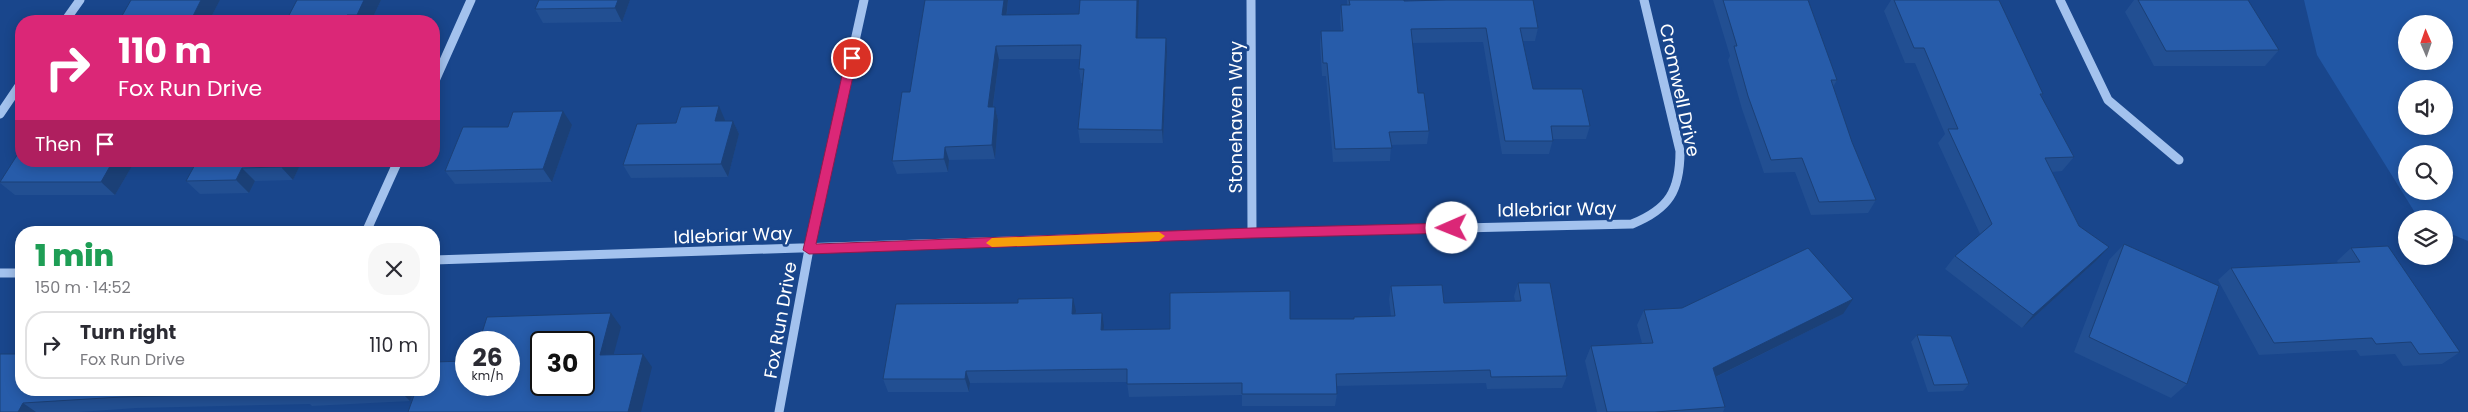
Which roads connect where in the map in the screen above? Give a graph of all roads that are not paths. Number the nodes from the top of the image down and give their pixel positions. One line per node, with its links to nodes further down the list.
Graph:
1 (80, 0): 7 (street)
2 (471, 0): 8 (street)
3 (864, 0): 16 (street, Fox Run Drive)
4 (1251, 0): 15 (street, Stonehaven Way)
5 (1644, 0): 13 (street, Cromwell Drive)
6 (2060, 0): 11 (street)
7 (69, 15)
8 (440, 70)
9 (15, 92): 10 (street)
10 (0, 114)
11 (2179, 160)
12 (395, 167): 14 (street)
13 (1632, 224): 15 (street, Idlebriar Way)
14 (369, 226)
15 (1252, 233): 16 (street, Idlebriar Way)
16 (809, 250): 17 (street, Idlebriar Way); 20 (street, Fox Run Drive)
17 (440, 260)
18 (0, 273): 19 (street)
19 (15, 273)
20 (779, 412)

